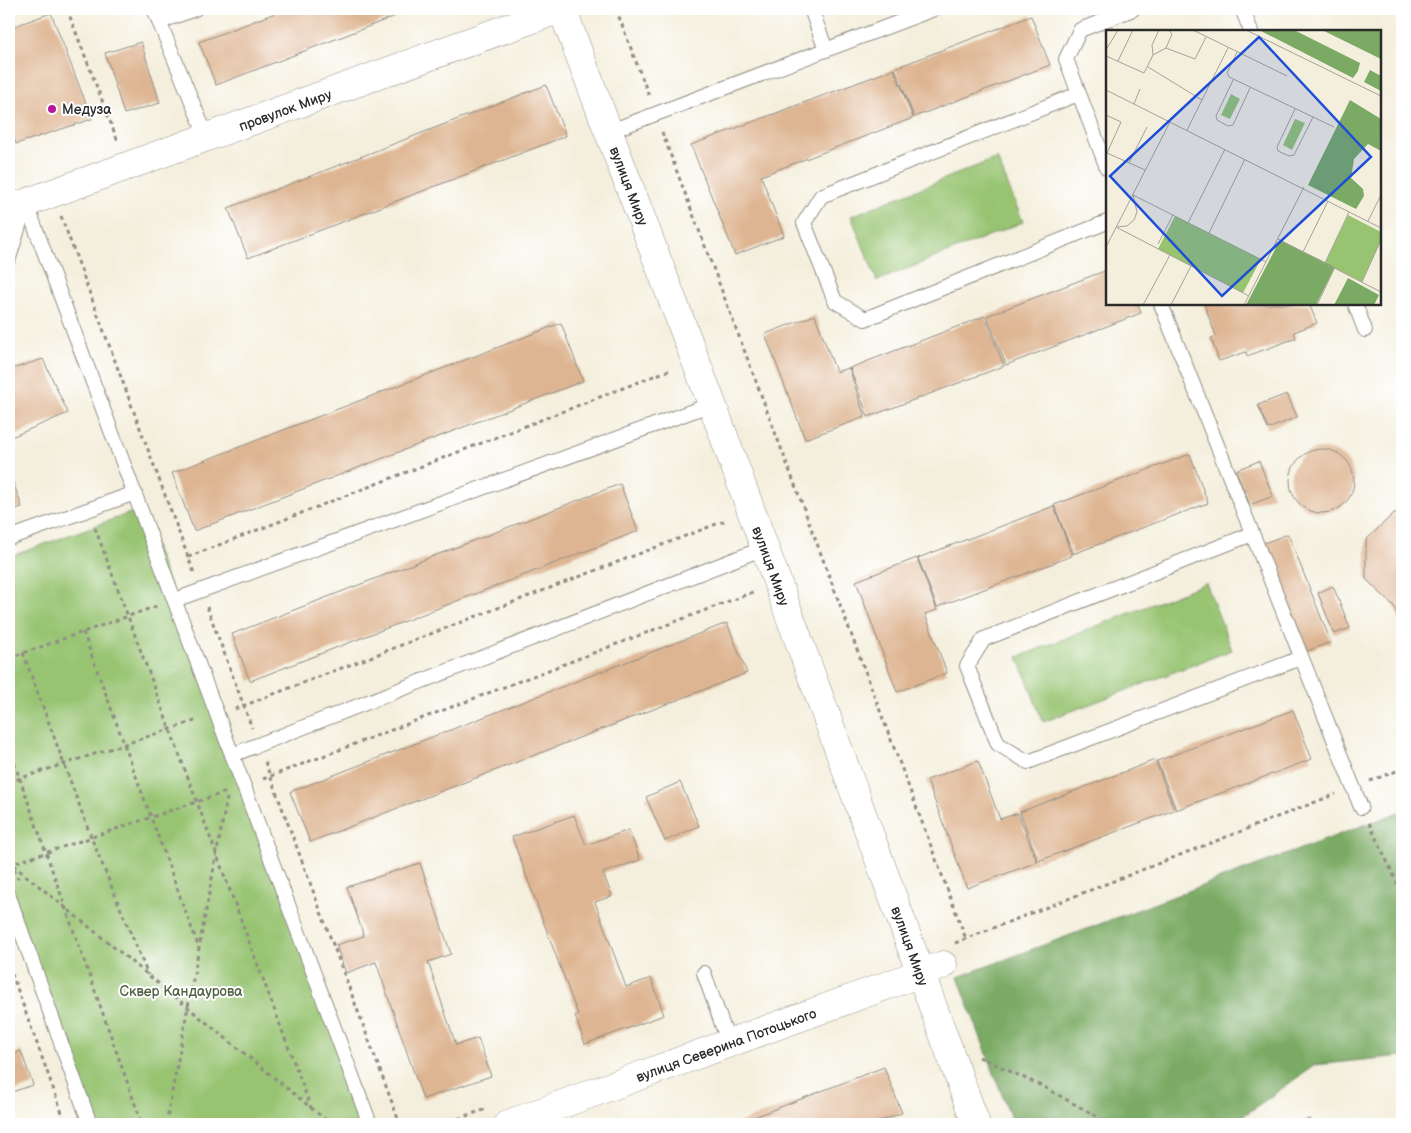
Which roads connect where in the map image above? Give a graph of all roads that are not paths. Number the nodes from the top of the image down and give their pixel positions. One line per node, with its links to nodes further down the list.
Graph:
1 (195, 9): 7 (lane)
2 (561, 9): 11 (street, вулиця Миру); 12 (street, провулок Миру)
3 (811, 9): 9 (lane)
4 (934, 9): 9 (lane)
5 (1133, 9): 10 (lane)
6 (1242, 9): 8 (lane)
7 (157, 15): 12 (lane)
8 (1251, 30)
9 (826, 50): 11 (lane)
10 (1078, 94): 13 (lane); 15 (lane)
11 (608, 132): 20 (street, вулиця Миру)
12 (207, 138): 14 (street, провулок Миру)
13 (1106, 165)
14 (18, 206): 16 (lane); 21 (lane)
15 (1106, 222)
16 (9, 258)
17 (1161, 305): 22 (lane)
18 (1355, 305): 19 (lane)
19 (1365, 330)
20 (712, 404): 24 (street, вулиця Миру); 25 (lane)
21 (134, 492): 23 (lane); 25 (lane)
22 (1252, 534): 26 (lane); 26 (lane)
23 (9, 538)
24 (764, 548): 27 (lane); 30 (street, вулиця Миру)
25 (175, 600): 27 (lane)
26 (1301, 658): 28 (lane)
27 (232, 755): 35 (lane)
28 (1362, 807)
29 (9, 897): 34 (lane)
30 (938, 961): 32 (street, вулиця Северина Потоцького); 37 (street, вулиця Миру)
31 (704, 973): 32 (lane)
32 (729, 1044): 33 (street, вулиця Северина Потоцького)
33 (555, 1117): 36 (street, вулиця Северина Потоцького)
34 (90, 1124)
35 (370, 1124)
36 (508, 1124)
37 (976, 1124)

